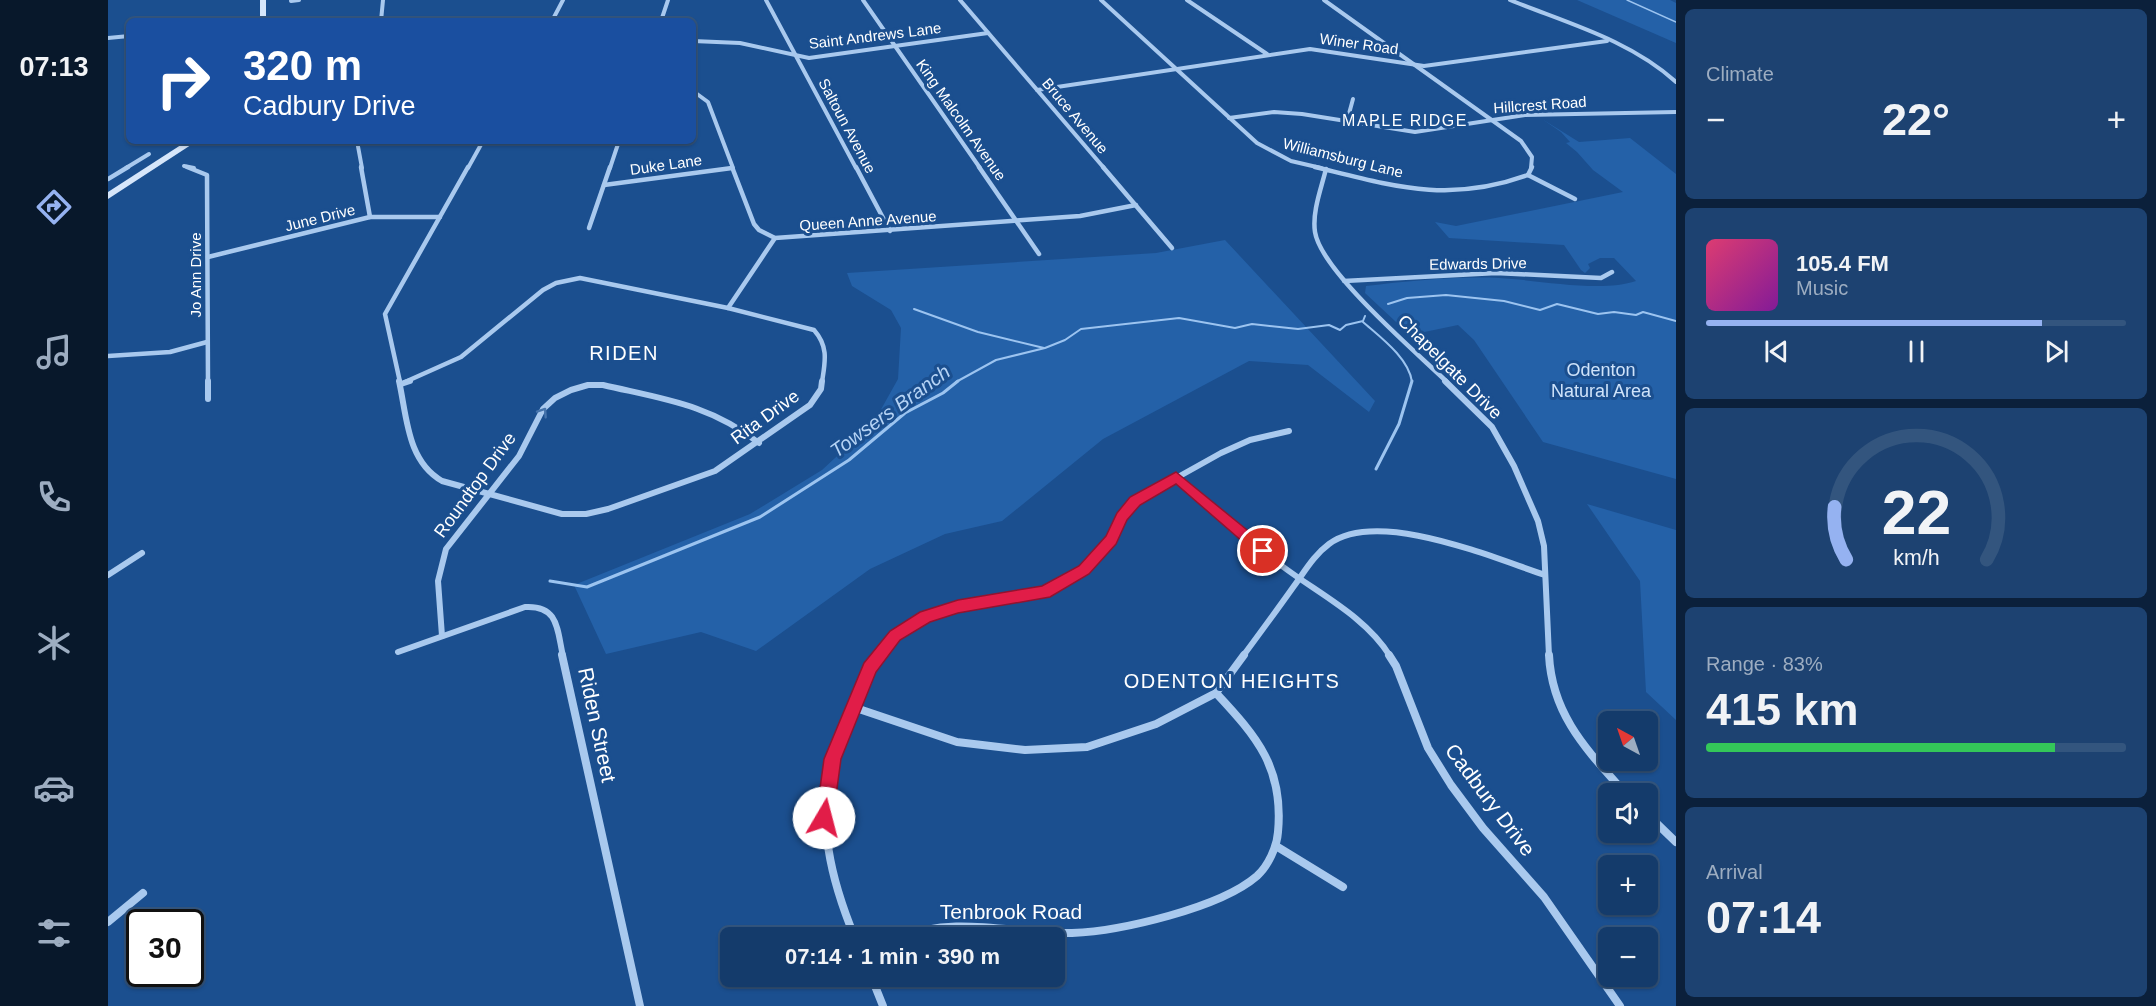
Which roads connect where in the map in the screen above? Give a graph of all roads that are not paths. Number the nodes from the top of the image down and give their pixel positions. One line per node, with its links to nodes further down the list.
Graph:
1 (262, 0): 14 (main road)
2 (298, 0): 13 (street)
3 (383, 0): 15 (street)
4 (564, 0): 16 (street)
5 (668, 0): 17 (street)
6 (766, 0): 25 (street, Saltoun Avenue)
7 (863, 0): 23 (street, King Malcolm Avenue)
8 (960, 0): 18 (street, Bruce Avenue)
9 (1101, 0): 27 (street, Williamsburg Lane)
10 (1187, 0): 24 (street)
11 (1324, 0): 26 (street)
12 (1510, 0): 22 (street)
13 (291, 1)
14 (263, 18)
15 (381, 18)
16 (554, 18)
17 (662, 18)
18 (988, 33): 23 (street, Saint Andrews Lane); 29 (street, Bruce Avenue)
19 (126, 36): 20 (street)
20 (108, 38)
21 (696, 41): 25 (street, Saint Andrews Lane)
22 (1607, 41): 26 (street, Winer Road); 28 (street)
23 (896, 47): 25 (street, Saint Andrews Lane); 52 (street, King Malcolm Avenue)
24 (1267, 54): 26 (street, Winer Road); 27 (street, Winer Road)
25 (796, 57): 54 (street, Saltoun Avenue)
26 (1415, 65): 34 (street)
27 (1174, 68): 29 (street, Winer Road); 33 (street, Williamsburg Lane)
28 (1676, 82)
29 (1038, 90): 49 (street, Bruce Avenue)
30 (696, 93): 42 (street, Queen Anne Avenue)
31 (1353, 99): 35 (street)
32 (1676, 111): 34 (street, Hillcrest Road)
33 (1229, 118): 35 (street, Hillcrest Road); 43 (street, Williamsburg Lane)
34 (1492, 120): 35 (street, Hillcrest Road); 44 (street)
35 (1347, 122)
36 (188, 144): 47 (main road)
37 (358, 144): 50 (street)
38 (481, 144): 51 (street, Rita Drive)
39 (618, 144): 46 (street)
40 (149, 154): 45 (street)
41 (184, 166): 58 (street, Jo Ann Drive)
42 (732, 168): 46 (street, Duke Lane); 55 (street, Queen Anne Avenue)
43 (1326, 169): 44 (street, Williamsburg Lane); 60 (street, Chapelgate Drive)
44 (1528, 175): 48 (street)
45 (108, 179)
46 (604, 185): 53 (street)
47 (108, 196)
48 (1575, 199)
49 (1136, 206): 52 (street, Queen Anne Avenue); 56 (street, Bruce Avenue)
50 (370, 217): 51 (street, June Drive); 58 (street, June Drive)
51 (440, 217): 64 (street, Rita Drive)
52 (1017, 221): 54 (street, Queen Anne Avenue); 57 (street, King Malcolm Avenue)
53 (589, 228)
54 (890, 231): 55 (street, Queen Anne Avenue)
55 (775, 238): 61 (street)
56 (1173, 248)
57 (1039, 254)
58 (208, 257): 62 (street, Jo Ann Drive)
59 (1612, 272): 60 (street, Edwards Drive)
60 (1344, 281): 72 (street, Chapelgate Drive)
61 (728, 308): 64 (street, Rita Drive); 67 (street, Rita Drive)
62 (207, 342): 63 (street); 65 (street, Jo Ann Drive)
63 (108, 357)
64 (401, 384): 69 (street, Rita Drive)
65 (208, 399)
66 (1289, 431): 68 (street)
67 (759, 443): 69 (street, Rita Drive); 69 (street, Roundtop Drive, one-way to 67)
68 (1176, 477): 73 (street, Cadbury Drive); 77 (street)
69 (489, 495): 74 (street, Roundtop Drive)
70 (142, 553): 71 (street)
71 (108, 575)
72 (1545, 575): 73 (street); 78 (street, Chapelgate Drive)
73 (1300, 579): 76 (street); 92 (street, Cadbury Drive)
74 (442, 636): 75 (street, Riden Street); 90 (street, Riden Street)
75 (398, 652)
76 (1216, 693): 77 (street); 81 (street, Tenbrook Road)
77 (854, 707): 85 (street)
78 (1616, 783)
79 (1658, 825): 80 (street)
80 (1676, 842)
81 (1276, 846): 82 (street); 88 (street, Tenbrook Road)
82 (1343, 887)
83 (143, 893): 84 (street)
84 (108, 922)
85 (851, 927)
86 (953, 927): 87 (street, Tenbrook Road)
87 (971, 927)
88 (1065, 933)
89 (875, 987): 91 (street)
90 (640, 1006)
91 (883, 1006)
92 (1620, 1006)

